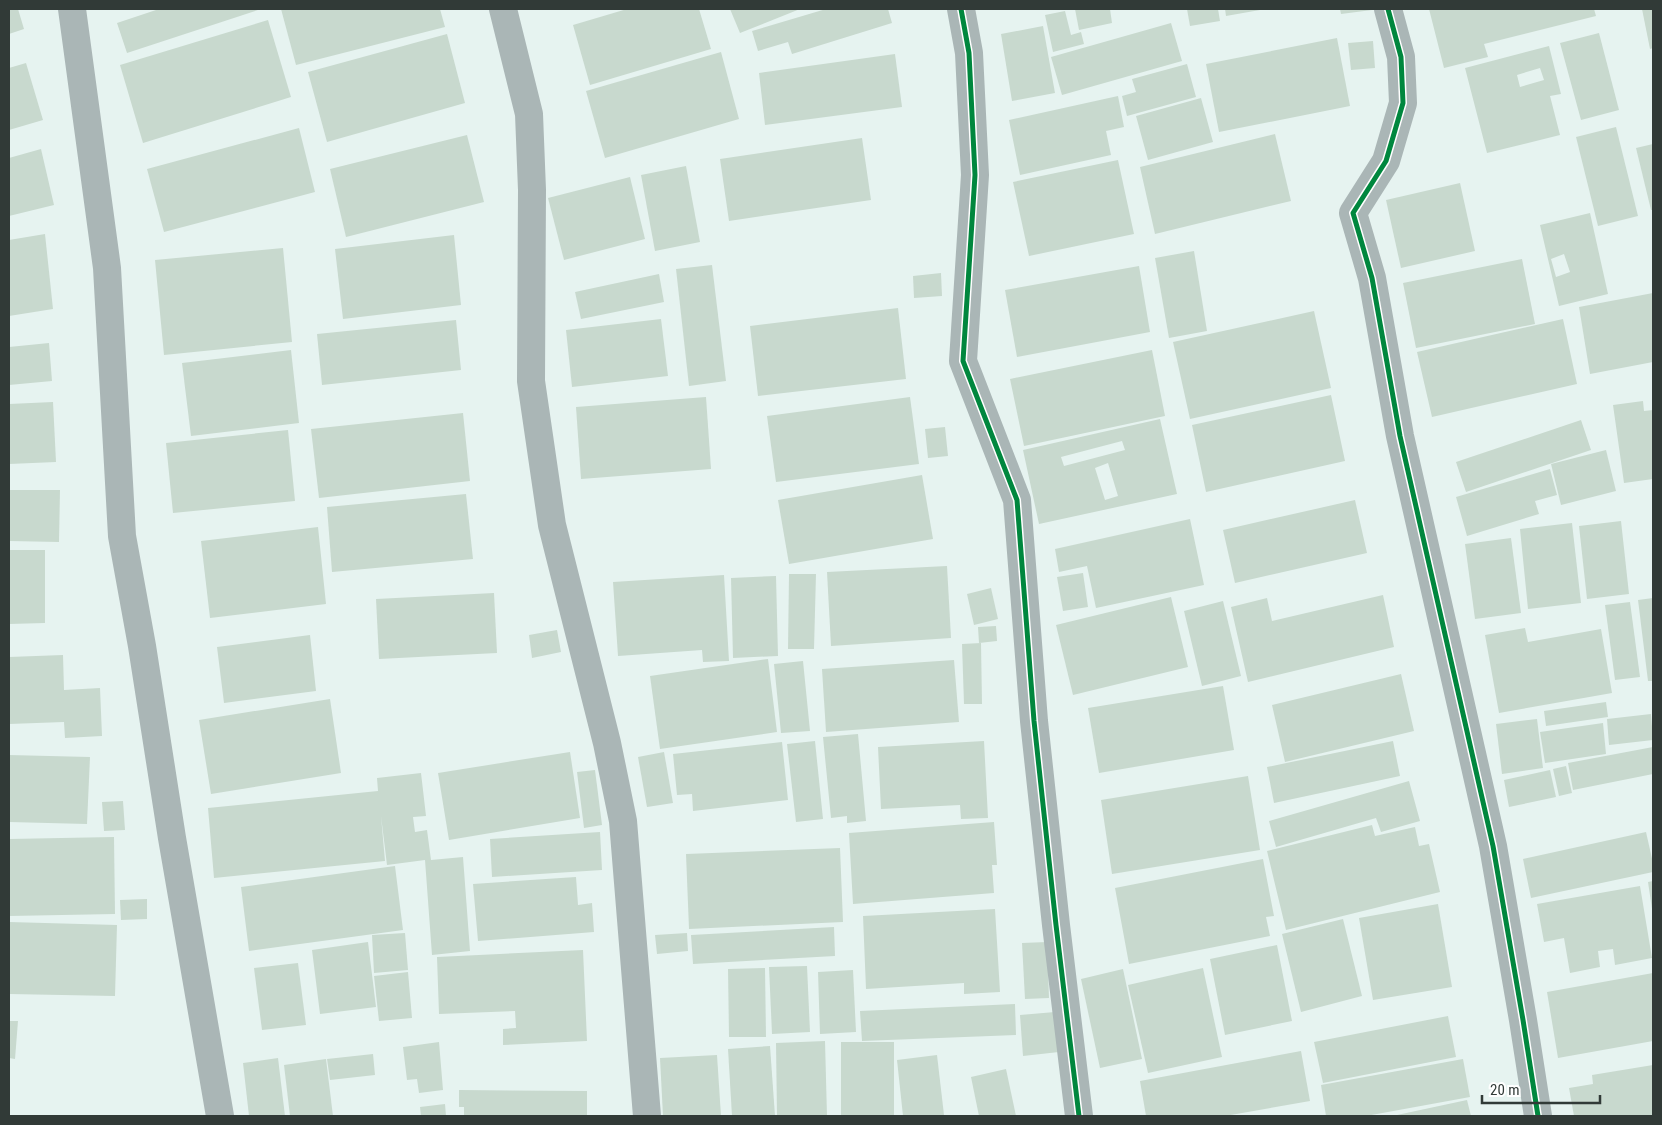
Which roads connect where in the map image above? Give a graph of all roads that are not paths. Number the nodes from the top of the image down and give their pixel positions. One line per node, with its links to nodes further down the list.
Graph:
1 (72, 9): 5 (street)
2 (503, 9): 6 (street)
3 (961, 9): 7 (street)
4 (1388, 9): 8 (street)
5 (220, 1116)
6 (647, 1116)
7 (1079, 1116)
8 (1538, 1116)

